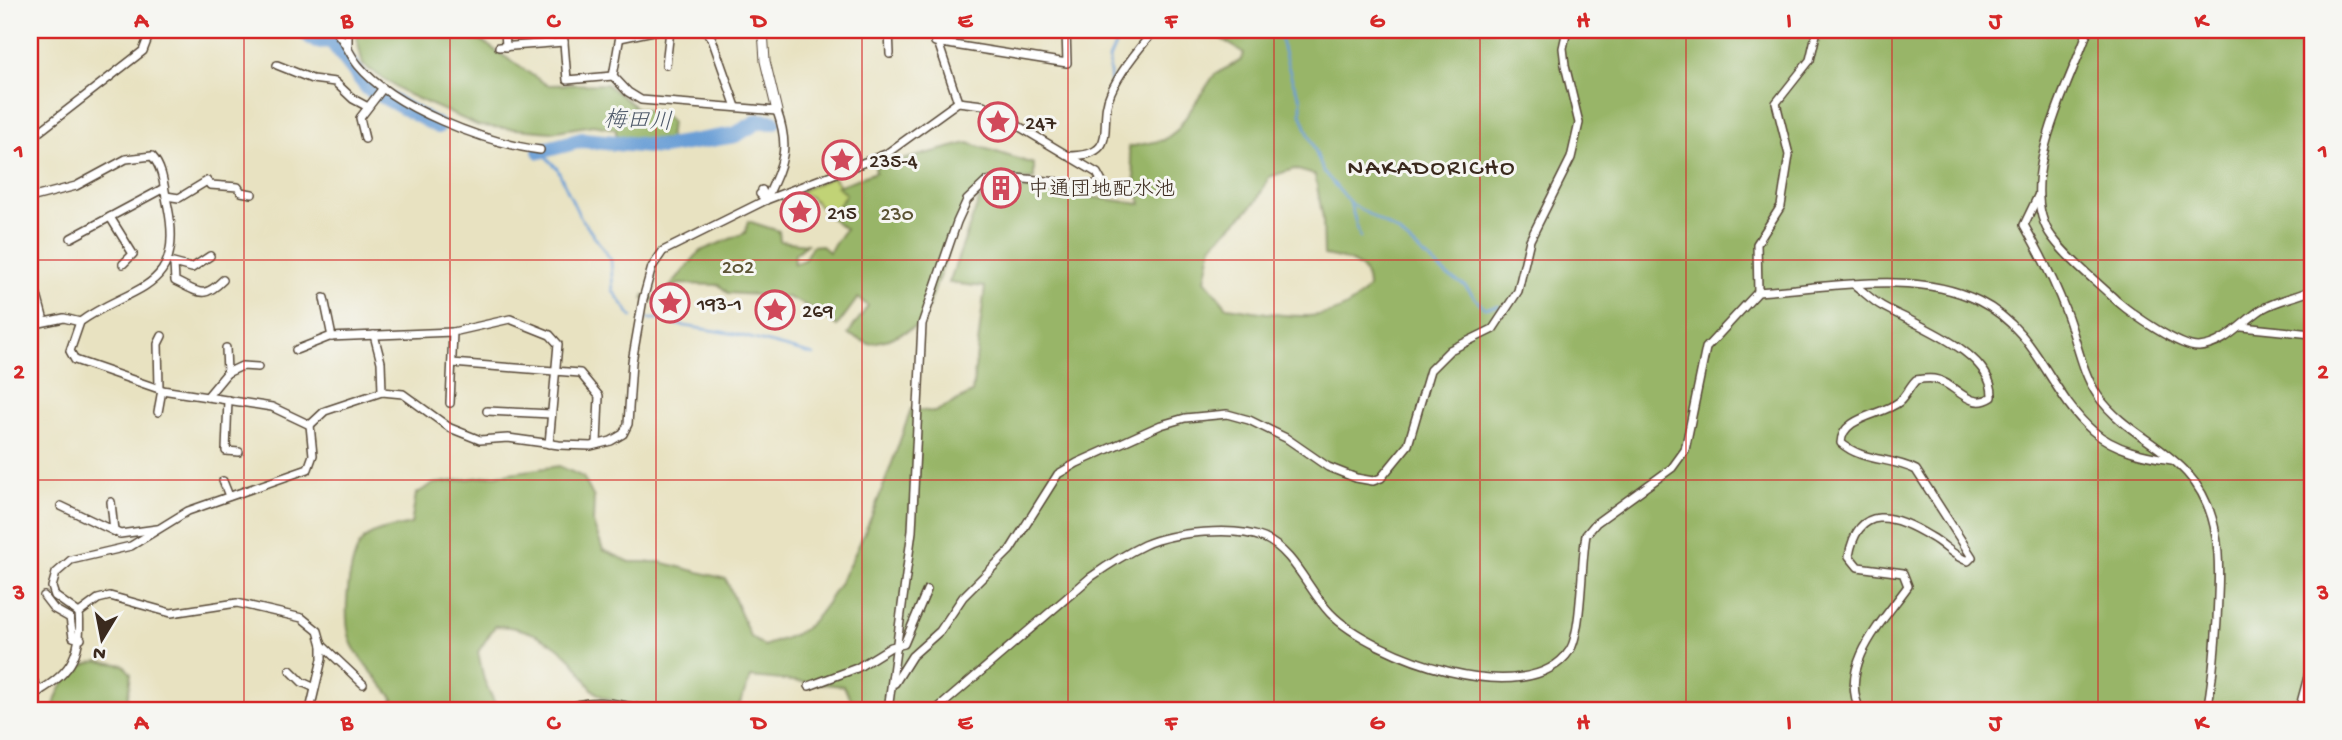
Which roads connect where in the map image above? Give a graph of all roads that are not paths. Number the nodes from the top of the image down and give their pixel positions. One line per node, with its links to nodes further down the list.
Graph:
1 (150, 30): 30 (street)
2 (334, 30): 20 (street)
3 (348, 30): 20 (street)
4 (505, 30): 18 (street)
5 (563, 30): 18 (street)
6 (658, 30): 17 (street)
7 (670, 30): 23 (street)
8 (705, 30): 28 (street)
9 (764, 30): 29 (street)
10 (889, 30): 21 (street)
11 (933, 30): 19 (street)
12 (1066, 30): 19 (street)
13 (1155, 30): 33 (street)
14 (1567, 30): 98 (street)
15 (1818, 30): 49 (street)
16 (2088, 30): 37 (street)
17 (621, 34): 24 (street)
18 (564, 42): 24 (street)
19 (935, 42): 26 (street)
20 (348, 47): 25 (street)
21 (890, 54)
22 (277, 65): 27 (street)
23 (666, 65)
24 (614, 76): 28 (street)
25 (383, 88): 27 (street); 32 (street)
26 (958, 102): 33 (street); 39 (street)
27 (368, 107): 31 (street)
28 (736, 107): 29 (street)
29 (777, 111): 39 (street)
30 (30, 139)
31 (365, 139)
32 (540, 150)
33 (1067, 156): 92 (street)
34 (165, 192): 36 (street); 38 (street); 40 (street); 43 (street)
35 (761, 192): 39 (street)
36 (252, 194)
37 (2038, 196): 54 (street); 80 (street)
38 (30, 198)
39 (766, 200): 76 (street)
40 (110, 217): 41 (street); 44 (street)
41 (71, 238)
42 (210, 256): 43 (street)
43 (172, 262): 45 (street); 52 (street)
44 (122, 264)
45 (223, 280)
46 (1855, 285): 49 (street); 80 (street); 107 (street)
47 (30, 288): 51 (street)
48 (2312, 290): 54 (street)
49 (1758, 292): 106 (street)
50 (324, 298): 59 (street)
51 (44, 321): 52 (street); 53 (street)
52 (80, 323): 66 (street)
53 (30, 325)
54 (2242, 327): 56 (street)
55 (453, 332): 57 (street); 62 (street); 64 (street)
56 (2312, 334)
57 (374, 335): 59 (street); 67 (street)
58 (162, 336): 66 (street)
59 (332, 337): 61 (street)
60 (226, 348): 65 (street)
61 (296, 350)
62 (452, 363): 64 (street); 70 (street)
63 (258, 367): 65 (street)
64 (555, 370): 73 (street); 76 (street)
65 (227, 373): 68 (street)
66 (160, 389): 68 (street); 72 (street)
67 (382, 392): 74 (street); 75 (street)
68 (207, 397): 69 (street)
69 (228, 400): 74 (street); 78 (street)
70 (450, 403)
71 (487, 411): 73 (street)
72 (158, 412)
73 (551, 414): 75 (street)
74 (310, 425): 82 (street)
75 (549, 444): 76 (street)
76 (597, 444)
77 (215, 450): 78 (street)
78 (226, 451): 79 (street)
79 (239, 452)
80 (2172, 460): 108 (street)
81 (223, 481): 82 (street)
82 (229, 496): 85 (street)
83 (111, 502): 86 (street)
84 (61, 506): 86 (street)
85 (161, 528): 86 (street); 89 (street)
86 (114, 531)
87 (927, 590): 92 (street)
88 (44, 596): 90 (street)
89 (79, 613): 90 (street); 91 (street)
90 (81, 639): 100 (street)
91 (322, 645): 96 (street); 99 (street)
92 (897, 648): 97 (street); 98 (street)
93 (2312, 662): 109 (street)
94 (290, 670): 99 (street)
95 (30, 676): 100 (street)
96 (363, 684)
97 (809, 686)
98 (892, 686): 105 (street)
99 (315, 688): 102 (street)
100 (40, 691): 101 (street)
101 (30, 696)
102 (310, 710)
103 (565, 710): 104 (street)
104 (648, 710)
105 (888, 710)
106 (936, 710)
107 (1860, 710)
108 (2207, 710)
109 (2299, 710)

